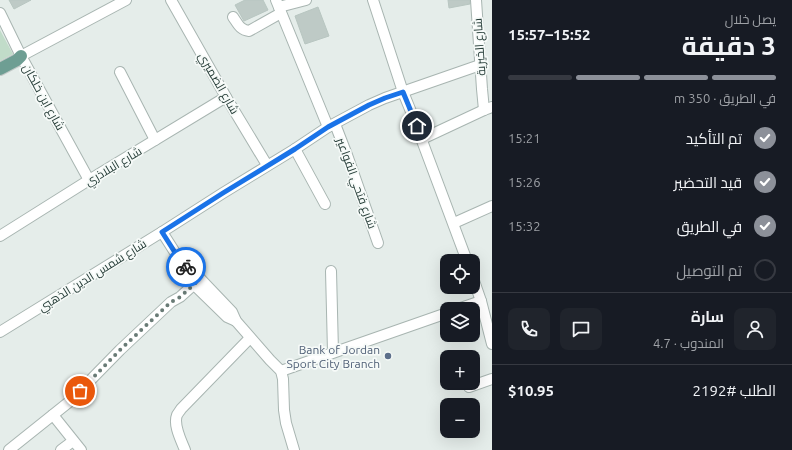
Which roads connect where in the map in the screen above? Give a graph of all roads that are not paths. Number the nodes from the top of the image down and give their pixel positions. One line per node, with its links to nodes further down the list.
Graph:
1 (126, 0): 9 (street)
2 (172, 0): 15 (street, شارع الضميري)
3 (306, 0): 6 (street)
4 (374, 0): 14 (street)
5 (476, 0): 11 (street, شارع الخيرية)
6 (279, 7): 8 (street); 17 (street, شارع فتحي الفواعير)
7 (0, 13): 9 (street, شارع ابن خلكان)
8 (234, 17)
9 (21, 56): 10 (main road); 12 (main road); 22 (street, شارع ابن خلكان)
10 (0, 64)
11 (480, 65): 14 (street, شارع شمس الدين الذهبي); 16 (street, شارع الخيرية)
12 (0, 70)
13 (120, 72): 19 (street)
14 (403, 92): 17 (street, شارع شمس الدين الذهبي); 18 (street)
15 (226, 97): 19 (street, شارع البلاذري); 21 (street, شارع الضميري)
16 (488, 109): 18 (street)
17 (331, 126): 20 (street, شارع شمس الدين الذهبي); 28 (street, شارع فتحي الفواعير)
18 (422, 138): 25 (street)
19 (155, 140): 22 (street, شارع البلاذري)
20 (295, 149): 21 (street, شارع شمس الدين الذهبي); 23 (street)
21 (267, 165): 26 (street, شارع شمس الدين الذهبي)
22 (89, 180): 27 (street, شارع البلاذري)
23 (325, 204)
24 (492, 206): 25 (street)
25 (454, 223): 29 (street)
26 (162, 232): 31 (street); 36 (street, شارع شمس الدين الذهبي)
27 (0, 236)
28 (378, 243)
29 (465, 254)
30 (331, 271): 39 (street)
31 (194, 279): 37 (street); 43 (street)
32 (479, 294): 33 (street)
33 (481, 301): 34 (street); 38 (street)
34 (478, 302)
35 (440, 315): 39 (street)
36 (0, 332)
37 (250, 338): 40 (street); 48 (street)
38 (492, 344)
39 (334, 352): 40 (street)
40 (281, 371): 49 (street)
41 (492, 379): 42 (street)
42 (480, 383)
43 (53, 414): 44 (street); 45 (street)
44 (73, 441): 46 (street); 47 (street)
45 (9, 450)
46 (61, 450)
47 (81, 450)
48 (184, 450)
49 (294, 450)

